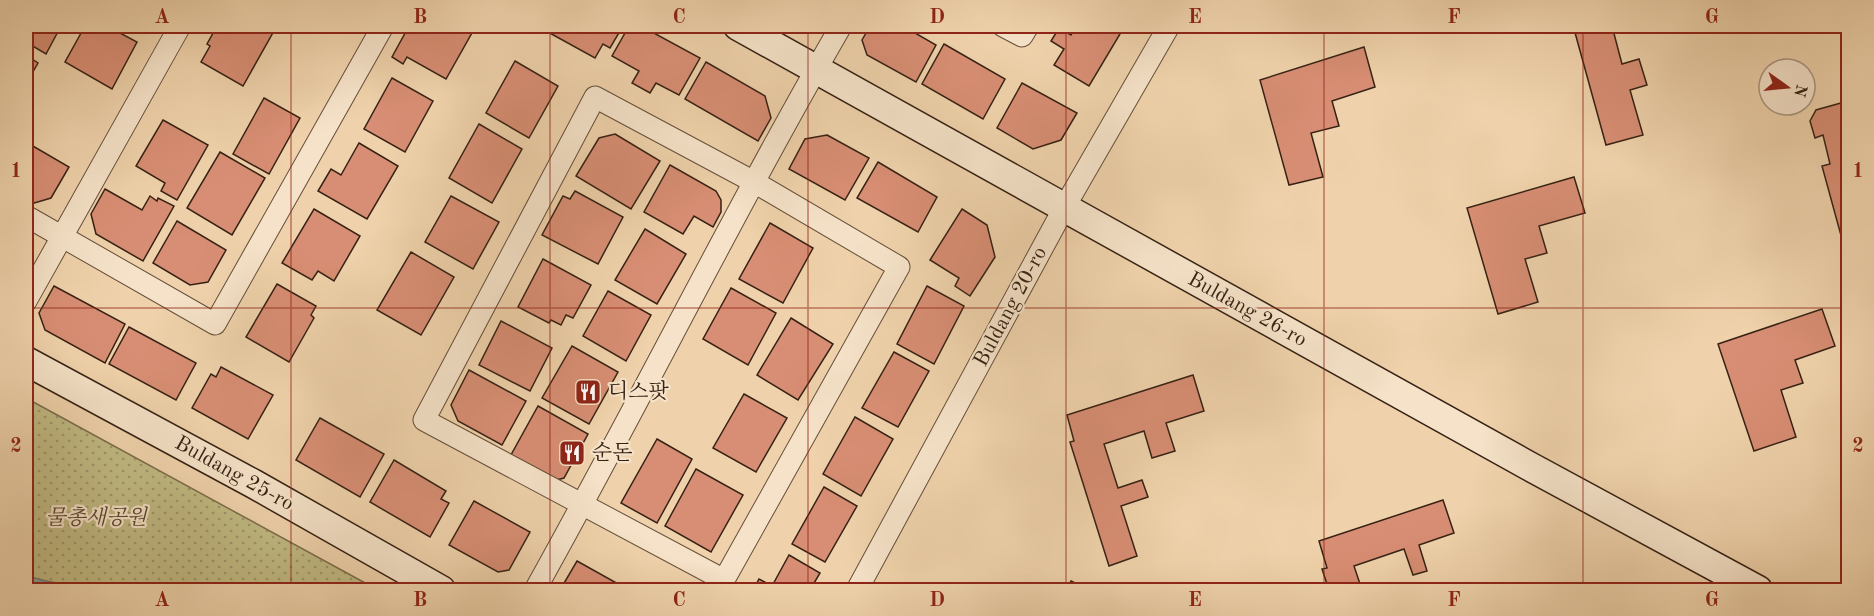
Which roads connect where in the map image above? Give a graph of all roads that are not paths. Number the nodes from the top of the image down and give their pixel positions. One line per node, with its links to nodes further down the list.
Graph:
1 (180, 26): 12 (street)
2 (383, 26): 12 (street)
3 (738, 26): 8 (street, Buldang 26-ro)
4 (841, 26): 8 (street)
5 (1003, 26): 6 (street)
6 (1028, 26)
7 (1169, 26): 10 (street, Buldang 20-ro)
8 (816, 69): 9 (street); 10 (street, Buldang 26-ro)
9 (754, 182): 15 (street); 15 (street); 15 (street)
10 (1064, 208): 18 (street, Buldang 20-ro); 19 (street, Buldang 26-ro)
11 (26, 216): 12 (street)
12 (60, 236): 13 (street)
13 (26, 301)
14 (26, 361): 16 (street, Buldang 25-ro)
15 (583, 505): 17 (street)
16 (441, 591)
17 (535, 591)
18 (857, 591)
19 (1758, 591)

